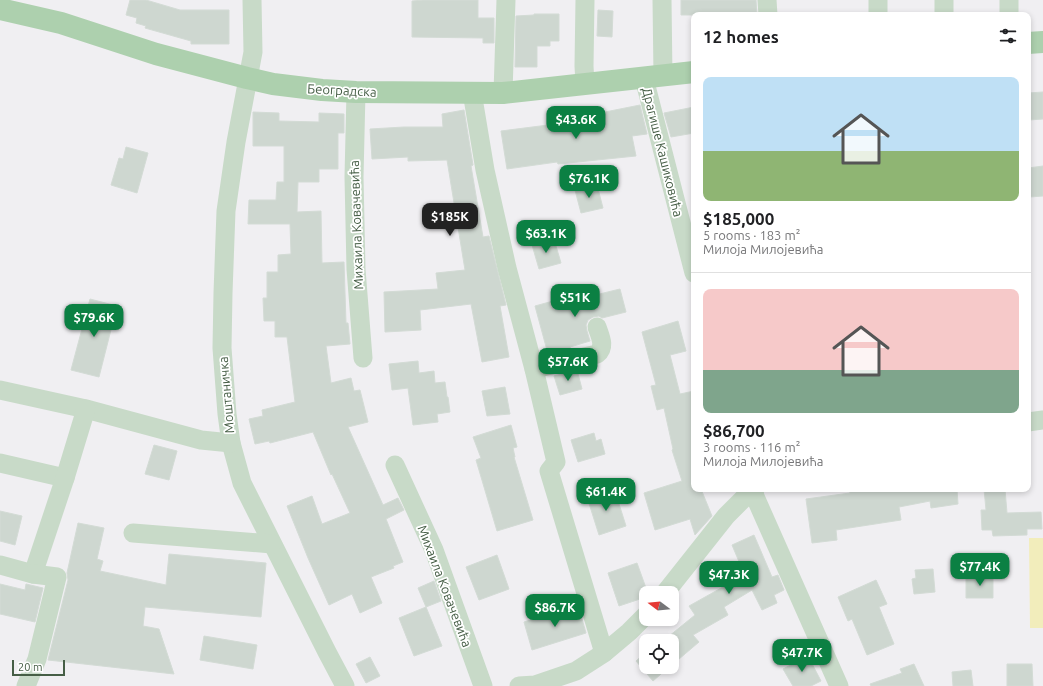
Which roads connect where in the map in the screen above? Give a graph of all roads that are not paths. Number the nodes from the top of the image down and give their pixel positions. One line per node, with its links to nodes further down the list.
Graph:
1 (252, 0): 18 (street, Моштаничка)
2 (506, 0): 22 (street)
3 (585, 0): 19 (street)
4 (662, 0): 17 (street, Драгише Кашиковића)
5 (768, 0): 10 (street)
6 (878, 0): 11 (street)
7 (944, 0): 12 (street)
8 (1009, 0): 13 (street)
9 (0, 9): 18 (main road, Београдска)
10 (768, 12)
11 (878, 12)
12 (944, 12)
13 (1009, 12)
14 (1043, 42): 15 (main road)
15 (1031, 43)
16 (691, 72): 17 (main road, Београдска)
17 (654, 77): 19 (main road, Београдска); 23 (street, Драгише Кашиковића)
18 (247, 78): 20 (main road, Београдска); 31 (street, Моштаничка)
19 (585, 84): 22 (main road, Београдска)
20 (356, 92): 21 (main road, Београдска); 25 (street, Михаила Ковачевића)
21 (472, 92): 22 (main road, Београдска); 26 (street)
22 (503, 93)
23 (691, 258)
24 (597, 327): 26 (street)
25 (363, 358)
26 (534, 369): 43 (street)
27 (0, 390): 28 (street)
28 (86, 409): 31 (street); 34 (street)
29 (1043, 420): 30 (street)
30 (1031, 422)
31 (231, 443): 38 (street, Моштаничка)
32 (0, 463): 34 (street)
33 (395, 465): 46 (street, Михаила Ковачевића)
34 (65, 478): 40 (street)
35 (751, 492): 41 (street)
36 (754, 492): 48 (street)
37 (133, 533): 38 (street)
38 (272, 544): 45 (street, Моштаничка)
39 (0, 565): 40 (street)
40 (33, 574): 44 (street)
41 (671, 586)
42 (639, 621): 43 (street)
43 (604, 653): 47 (street)
44 (26, 686)
45 (346, 686)
46 (483, 686)
47 (519, 686)
48 (839, 686)

